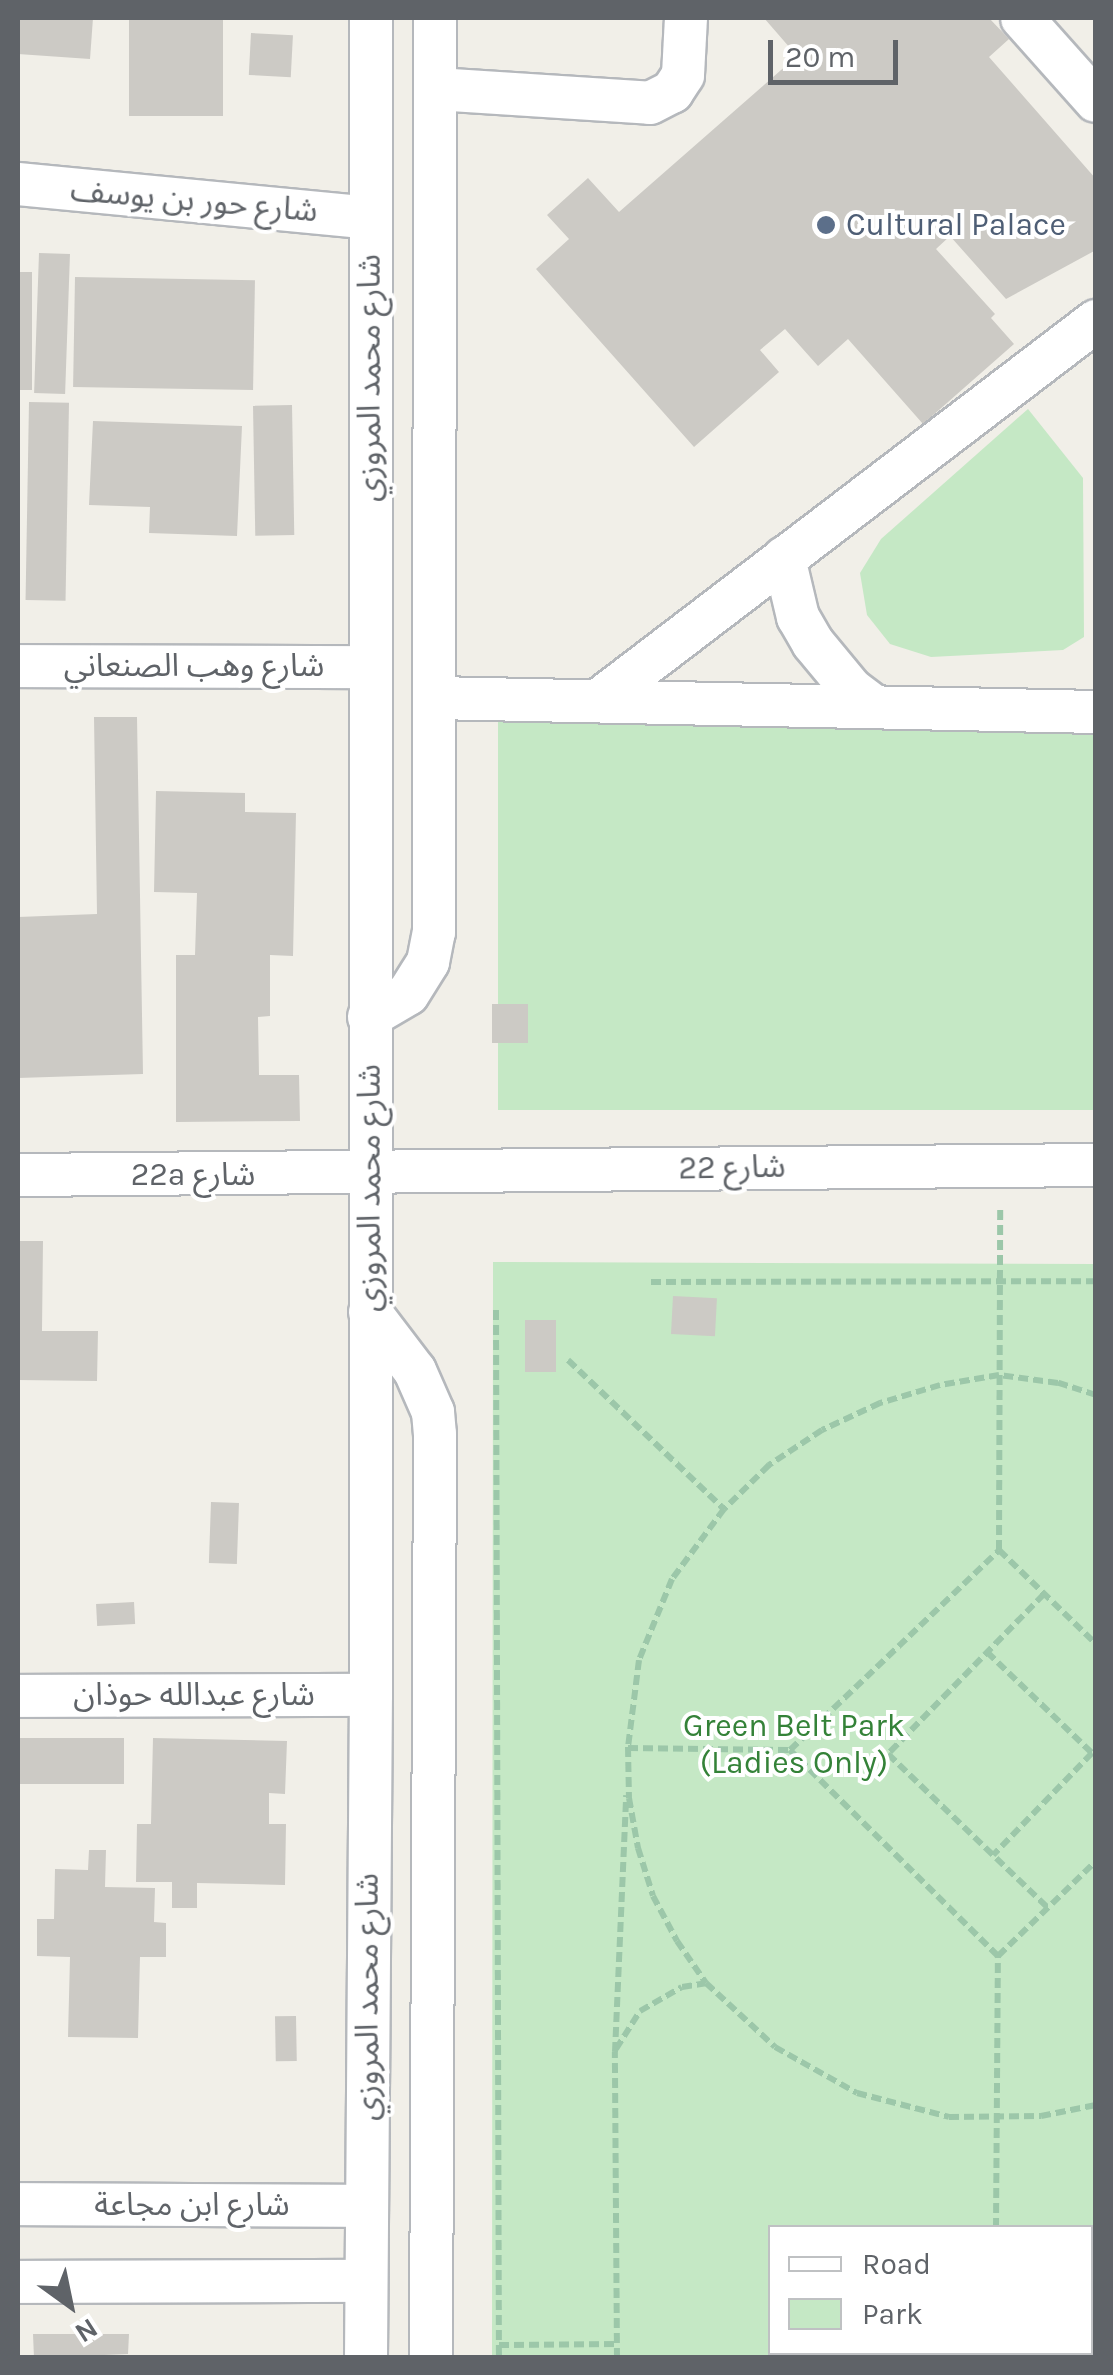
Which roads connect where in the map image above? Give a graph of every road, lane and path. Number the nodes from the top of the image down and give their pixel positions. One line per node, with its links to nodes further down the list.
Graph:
1 (371, 18): 8 (street, شارع محمد المروزي)
2 (436, 18): 5 (street)
3 (686, 18): 5 (street)
4 (1022, 18): 6 (street)
5 (436, 89): 13 (street)
6 (1096, 101)
7 (18, 184): 8 (street, شارع حور بن يوسف)
8 (370, 218): 12 (street, شارع محمد المروزي)
9 (1096, 321): 10 (street)
10 (784, 558): 14 (street); 15 (street)
11 (18, 666): 12 (street, شارع وهب الصنعاني)
12 (370, 667): 17 (street, شارع محمد المروزي)
13 (434, 698): 14 (street); 17 (street)
14 (599, 700): 15 (street)
15 (876, 706): 16 (street)
16 (1096, 712)
17 (369, 1018): 20 (street, شارع محمد المروزي)
18 (1000, 1164): 19 (street, شارع 22); 20 (street, شارع 22); 22 (path)
19 (1096, 1165)
20 (369, 1174): 21 (street, 22a شارع); 26 (street, شارع محمد المروزي)
21 (18, 1176)
22 (1000, 1281): 23 (path); 24 (path); 28 (path)
23 (651, 1282)
24 (1096, 1282)
25 (496, 1310): 53 (path)
26 (370, 1312): 35 (street, شارع محمد المروزي); 55 (street)
27 (568, 1360): 30 (path)
28 (999, 1375): 29 (path); 30 (path); 31 (path)
29 (1096, 1394)
30 (724, 1508): 37 (path)
31 (999, 1550): 32 (path); 38 (path)
32 (1044, 1594): 33 (path); 34 (path)
33 (1096, 1644)
34 (987, 1652): 39 (path); 39 (path)
35 (371, 1695): 36 (street, شارع عبدالله حوذان); 48 (street, شارع محمد المروزي)
36 (18, 1696)
37 (628, 1747): 38 (path); 43 (path); 44 (path)
38 (790, 1750): 42 (path)
39 (993, 1855): 41 (path)
40 (1096, 1861): 41 (path)
41 (1048, 1908): 42 (path)
42 (998, 1956): 46 (path)
43 (706, 1982): 44 (path); 46 (path)
44 (615, 2052): 52 (path)
45 (1096, 2105): 46 (path)
46 (996, 2119): 49 (path)
47 (18, 2204): 48 (street, شارع ابن مجاعة)
48 (367, 2206): 51 (street, شارع محمد المروزي)
49 (996, 2225)
50 (18, 2282): 51 (street)
51 (366, 2282): 54 (street, شارع محمد المروزي)
52 (618, 2344): 53 (path); 57 (path)
53 (499, 2345): 56 (path)
54 (366, 2358)
55 (431, 2358)
56 (499, 2358)
57 (618, 2358)

